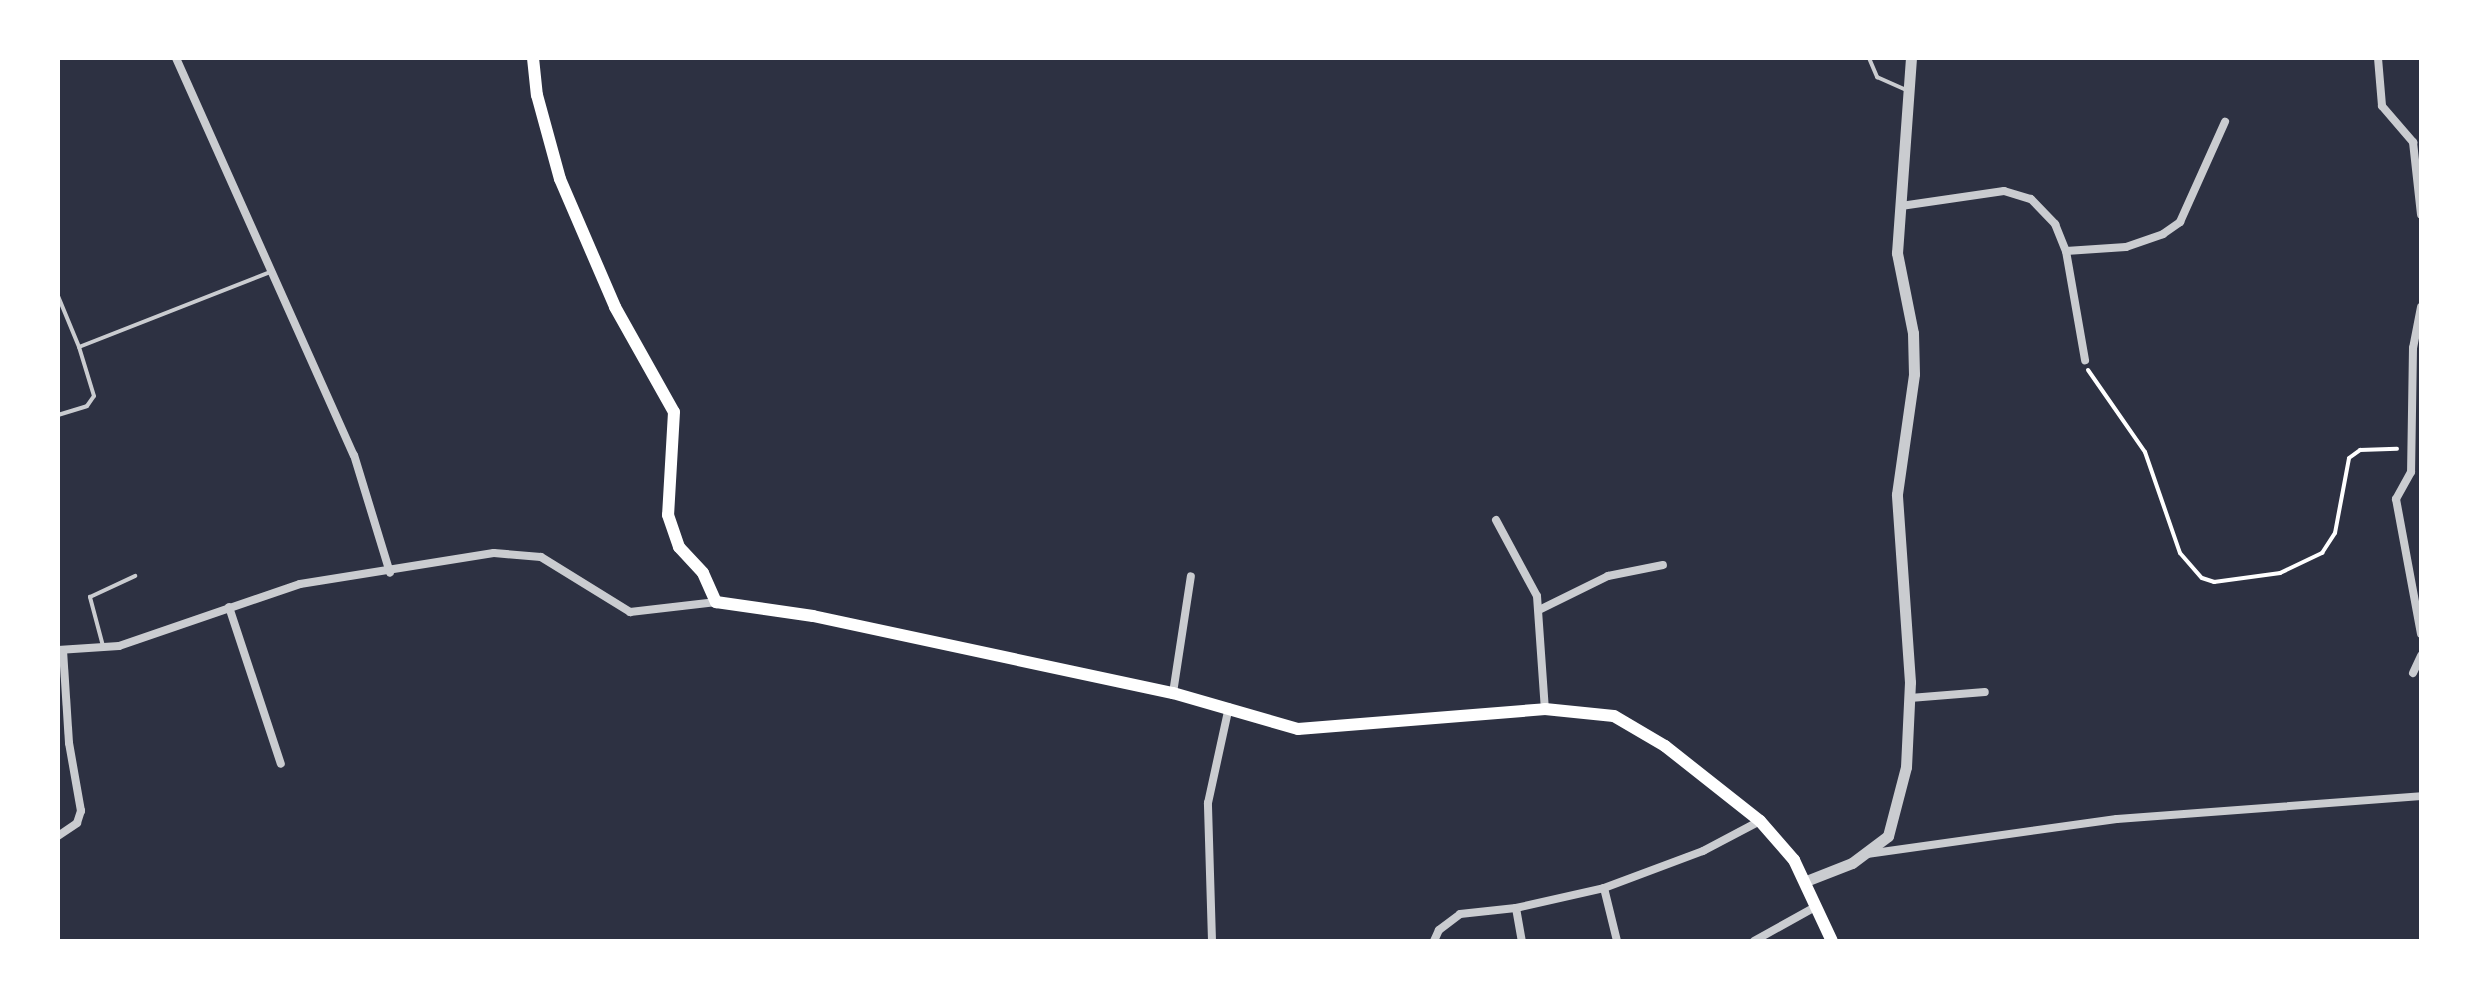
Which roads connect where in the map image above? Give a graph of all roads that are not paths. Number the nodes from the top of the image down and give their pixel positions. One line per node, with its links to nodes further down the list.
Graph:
1 (176, 58): 11 (street)
2 (533, 58): 23 (main road)
3 (1869, 58): 6 (lane)
4 (1910, 58): 6 (street)
5 (2379, 58): 9 (street)
6 (1908, 91): 8 (street)
7 (2225, 122): 10 (street)
8 (1901, 206): 10 (street); 33 (street)
9 (2421, 215)
10 (2066, 251): 15 (street)
11 (268, 273): 14 (lane); 20 (street)
12 (58, 296): 14 (lane)
13 (2421, 307): 16 (street)
14 (79, 347): 17 (lane)
15 (2085, 360)
16 (2417, 363): 26 (street)
17 (58, 415)
18 (1496, 520): 25 (street)
19 (1663, 565): 25 (street)
20 (390, 573): 23 (street); 24 (street)
21 (135, 576): 27 (lane)
22 (1191, 576): 32 (street)
23 (716, 602): 32 (main road)
24 (229, 607): 27 (street); 36 (street)
25 (1539, 610): 35 (street)
26 (2421, 634)
27 (104, 649): 28 (street)
28 (60, 650): 39 (street)
29 (2421, 656): 30 (street)
30 (2413, 673)
31 (1985, 692): 33 (street)
32 (1173, 693): 34 (main road)
33 (1910, 698): 40 (street)
34 (1229, 706): 35 (main road); 45 (street)
35 (1545, 709): 38 (main road)
36 (281, 764)
37 (2421, 796): 40 (street)
38 (1760, 821): 41 (main road); 42 (street)
39 (58, 836)
40 (1867, 854): 41 (street)
41 (1806, 881): 43 (main road)
42 (1604, 888): 44 (street); 48 (street)
43 (1817, 906): 49 (street); 50 (main road)
44 (1516, 908): 46 (street); 47 (street)
45 (1212, 941)
46 (1434, 941)
47 (1522, 941)
48 (1617, 941)
49 (1754, 941)
50 (1832, 941)

